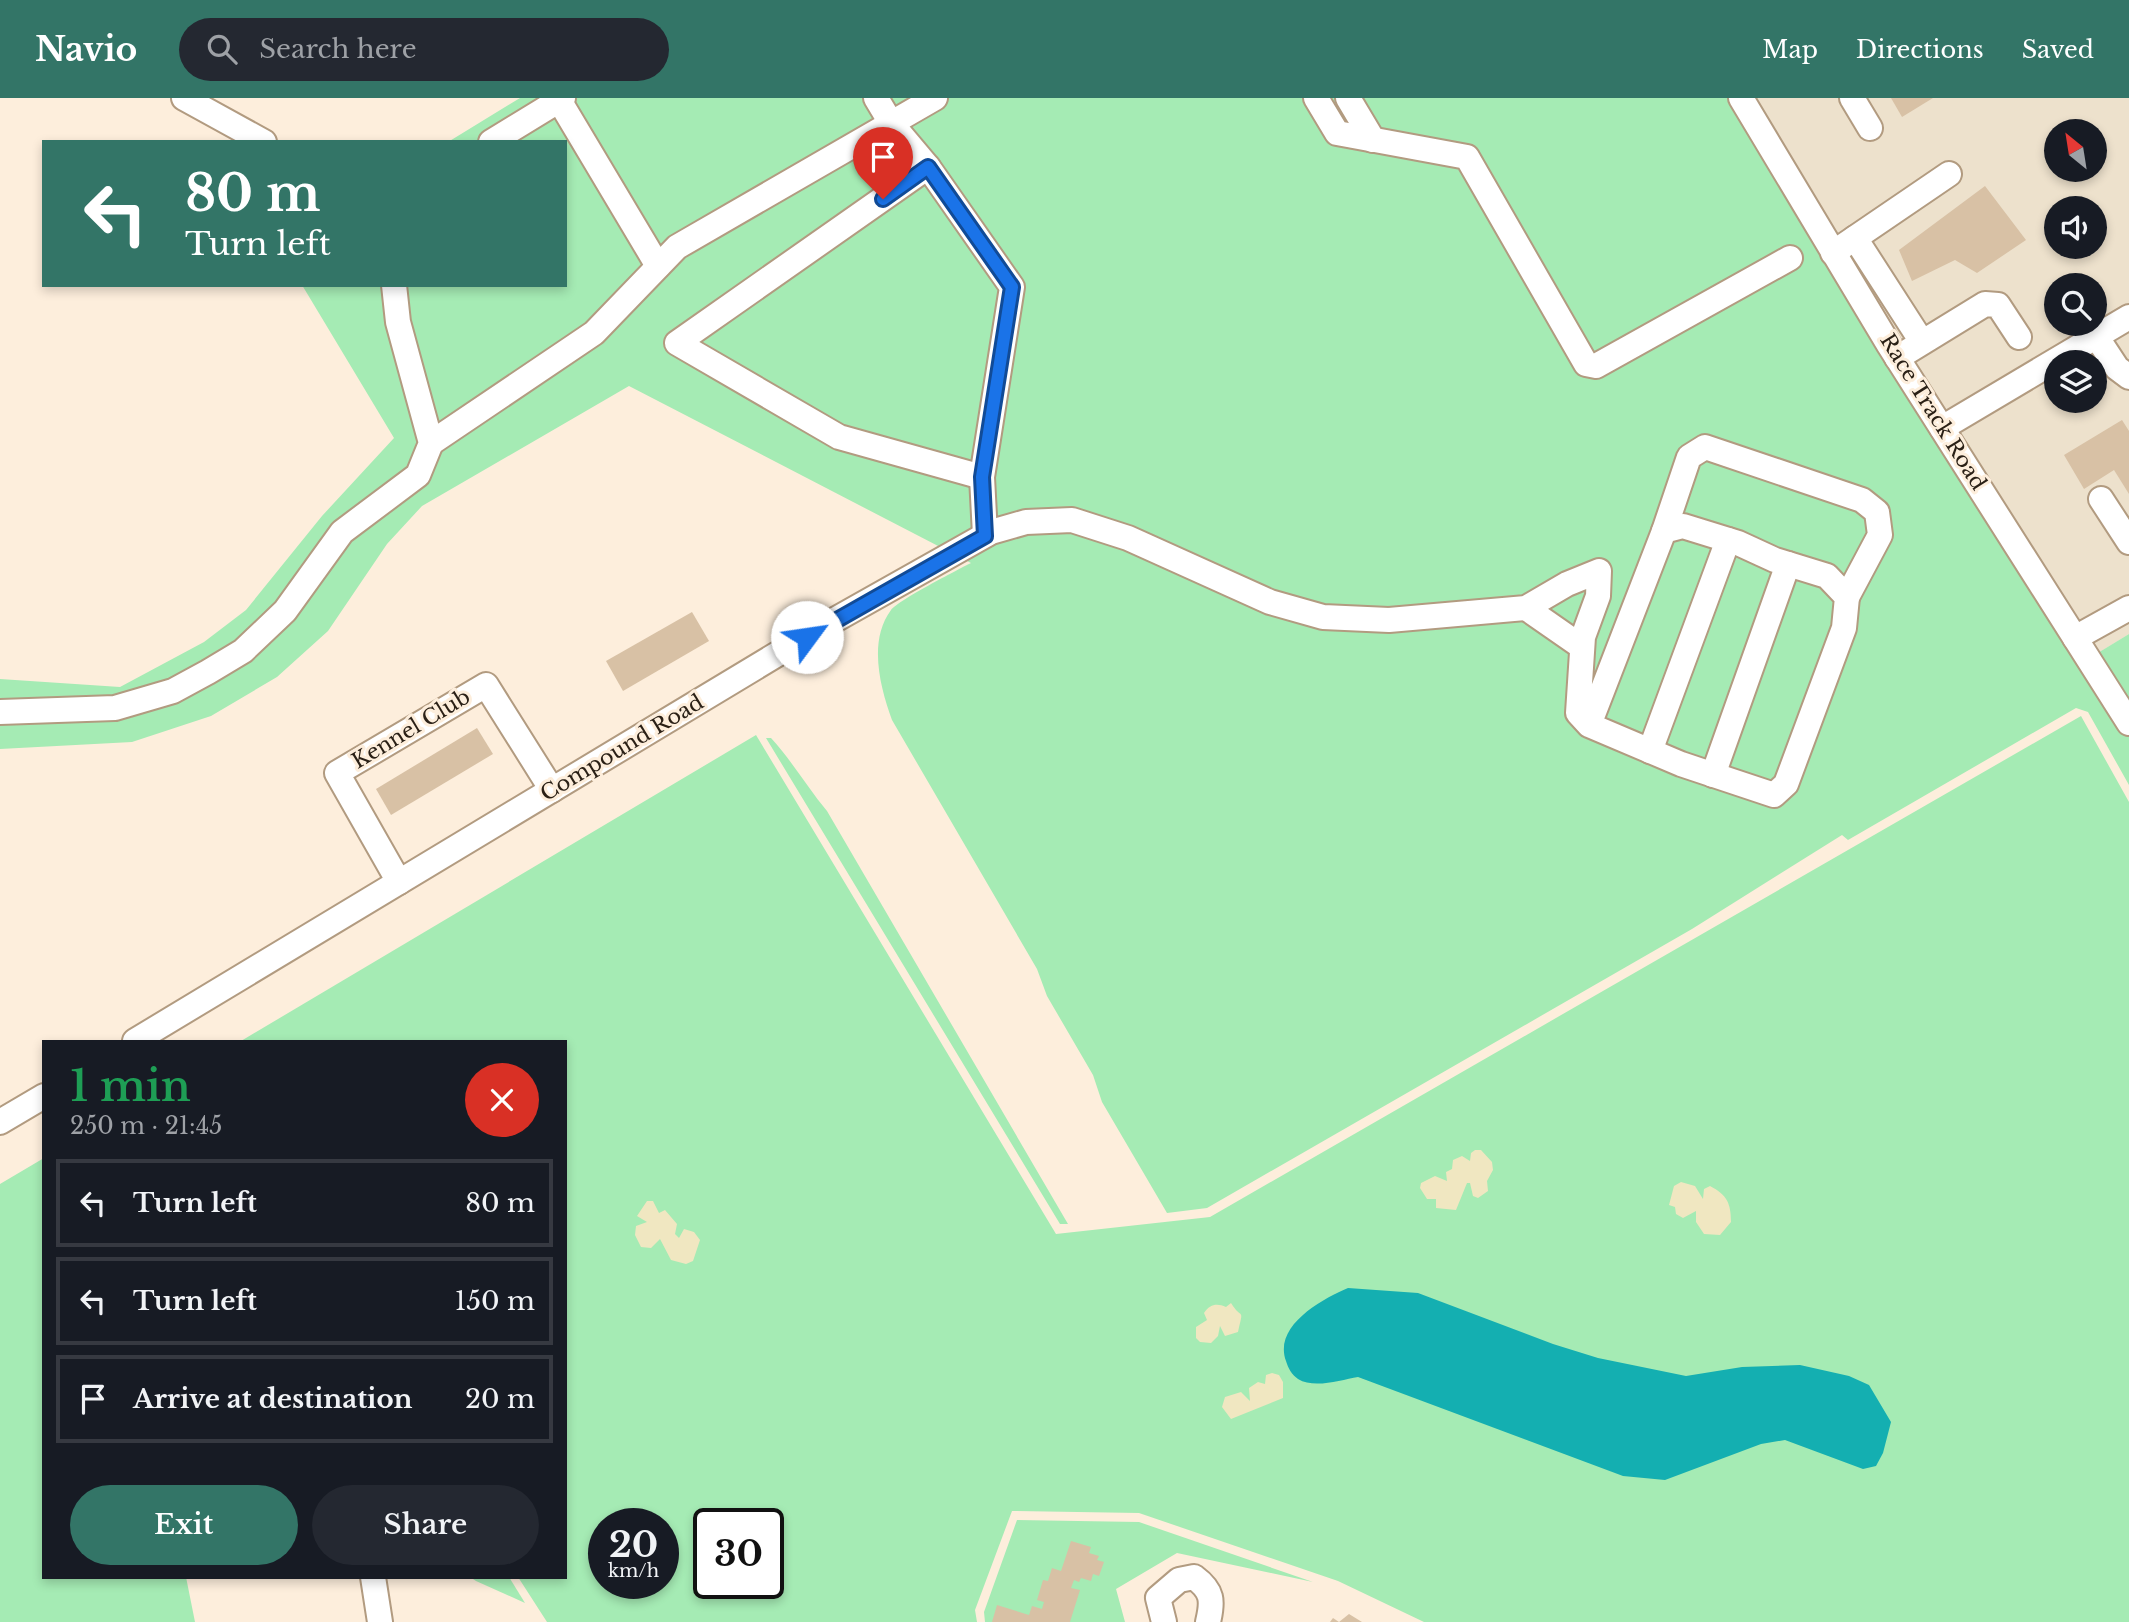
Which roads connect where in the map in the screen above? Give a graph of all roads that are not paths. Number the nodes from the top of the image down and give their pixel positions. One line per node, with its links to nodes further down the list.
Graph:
1 (184, 98): 11 (street)
2 (876, 98): 9 (street)
3 (935, 98): 9 (street)
4 (1316, 98): 13 (street)
5 (1348, 98): 13 (street)
6 (1852, 98): 10 (street)
7 (561, 99): 12 (street); 19 (street)
8 (1747, 100): 17 (street, Race Track Road)
9 (891, 123): 14 (street); 19 (street)
10 (1870, 128)
11 (260, 140)
12 (494, 140)
13 (1373, 140): 18 (street)
14 (928, 167): 30 (street); 30 (street)
15 (1949, 174): 16 (street)
16 (1855, 238): 17 (street); 25 (street)
17 (1833, 253): 26 (street, Race Track Road)
18 (1790, 258)
19 (658, 266): 29 (street)
20 (394, 287): 29 (street)
21 (2129, 317): 22 (street)
22 (2107, 330)
23 (2096, 336): 27 (street); 28 (street)
24 (2019, 337): 25 (street)
25 (1922, 342): 26 (street)
26 (1897, 358): 28 (street, Race Track Road)
27 (2128, 379)
28 (1942, 428): 40 (street, Race Track Road)
29 (431, 443): 42 (street)
30 (982, 477): 33 (street)
31 (2101, 499): 35 (street)
32 (1664, 531): 34 (street); 37 (street); 44 (street)
33 (985, 536): 38 (street, Compound Road); 47 (street, Compound Road)
34 (1728, 540): 36 (street); 45 (street)
35 (2129, 542)
36 (1788, 564): 37 (street); 46 (street)
37 (1847, 597): 46 (street)
38 (1526, 608): 41 (street); 41 (street)
39 (2129, 608): 40 (street)
40 (2075, 638): 43 (street, Race Track Road)
41 (1582, 648): 44 (street)
42 (0, 712)
43 (2129, 723)
44 (1589, 725): 45 (street)
45 (1650, 751): 46 (street)
46 (1713, 775)
47 (552, 790): 48 (street, Compound Road); 48 (street, Kennel Club)
48 (399, 882): 49 (street, Compound Road)
49 (137, 1040)
50 (42, 1097): 51 (street)
51 (0, 1122)
52 (373, 1579): 53 (street)
53 (380, 1622)
54 (1164, 1622): 55 (street)
55 (1208, 1622)

